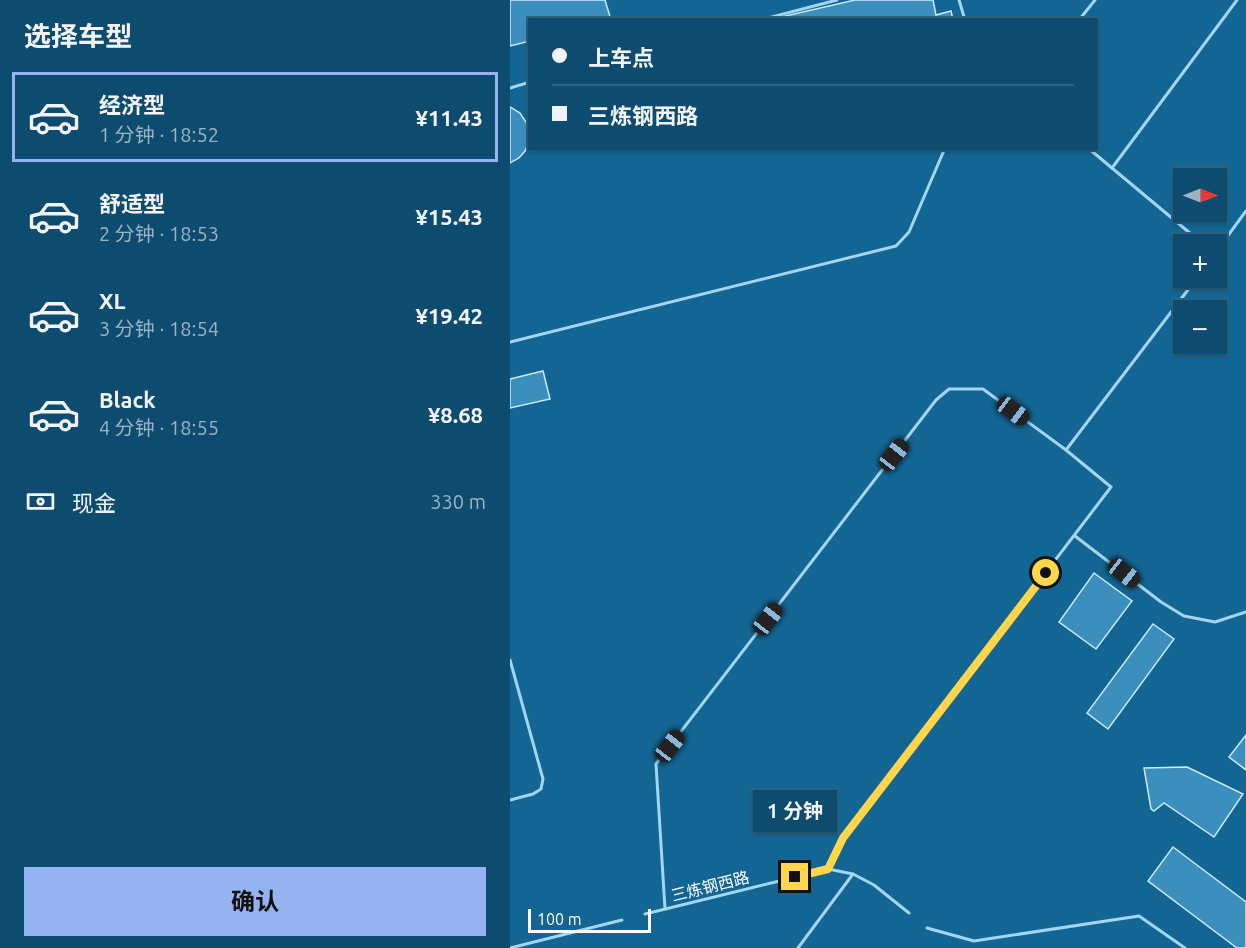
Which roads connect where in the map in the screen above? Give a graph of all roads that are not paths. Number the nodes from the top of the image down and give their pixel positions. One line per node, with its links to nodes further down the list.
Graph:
1 (837, 0): 5 (lane)
2 (959, 0): 6 (lane)
3 (1095, 0): 7 (lane)
4 (1237, 0): 12 (lane)
5 (767, 18)
6 (964, 18)
7 (1081, 18)
8 (528, 83): 9 (lane)
9 (510, 88)
10 (944, 150): 17 (lane)
11 (1090, 150): 12 (lane)
12 (1112, 168): 14 (lane)
13 (1246, 211): 15 (lane)
14 (1191, 234)
15 (1227, 237)
16 (1189, 288): 18 (lane)
17 (510, 342)
18 (1066, 450): 19 (lane); 25 (lane)
19 (1075, 536): 20 (lane); 23 (lane)
20 (1246, 612)
21 (510, 660): 22 (lane)
22 (510, 800)
23 (828, 869): 24 (lane, 三炼钢西路); 25 (lane, 三炼钢西路)
24 (853, 874): 26 (lane, 三炼钢西路); 31 (lane)
25 (665, 909): 27 (lane, 三炼钢西路)
26 (909, 913)
27 (645, 914)
28 (622, 920): 30 (lane)
29 (927, 928): 32 (lane)
30 (510, 948)
31 (798, 948)
32 (1185, 948)

